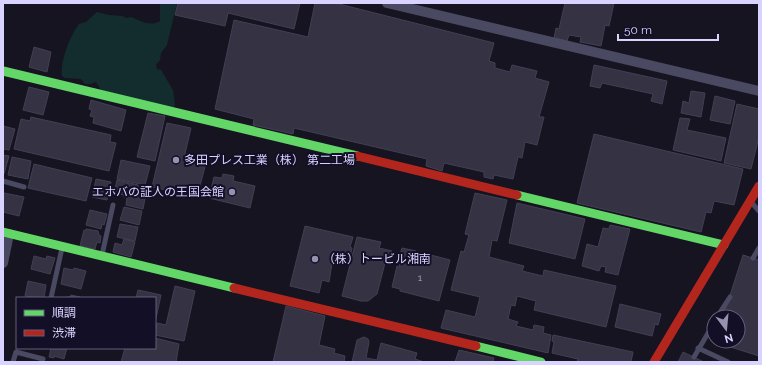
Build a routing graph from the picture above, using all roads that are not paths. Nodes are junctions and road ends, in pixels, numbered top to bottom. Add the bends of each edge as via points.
1 (386, 3) edge
2 (3, 71) edge
3 (759, 91) edge
4 (3, 181) edge
5 (759, 186) edge
6 (24, 187) dead end
7 (750, 201) junction
8 (113, 205) dead end
9 (759, 211) edge
10 (6, 233) edge
11 (724, 245) junction
12 (62, 247) junction
13 (759, 248) edge
14 (102, 256) junction
15 (753, 258) dead end
16 (3, 263) edge
17 (51, 297) edge
18 (730, 297) dead end
19 (722, 309) edge
20 (706, 336) edge
21 (698, 348) junction
22 (694, 357) dead end
23 (43, 359) dead end
24 (13, 362) edge
25 (541, 362) edge
26 (654, 362) edge
27 (728, 362) edge

1 - 3 street
2 - 11 street
4 - 6 lane
5 - 7 street
7 - 9 lane
7 - 11 street
8 - 14 lane
10 - 12 street
10 - 16 street
11 - 26 street
12 - 14 street
12 - 17 lane
13 - 15 lane
14 - 25 street
18 - 19 lane
20 - 21 lane
21 - 22 lane
21 - 27 lane
23 - 24 lane via 16,352

